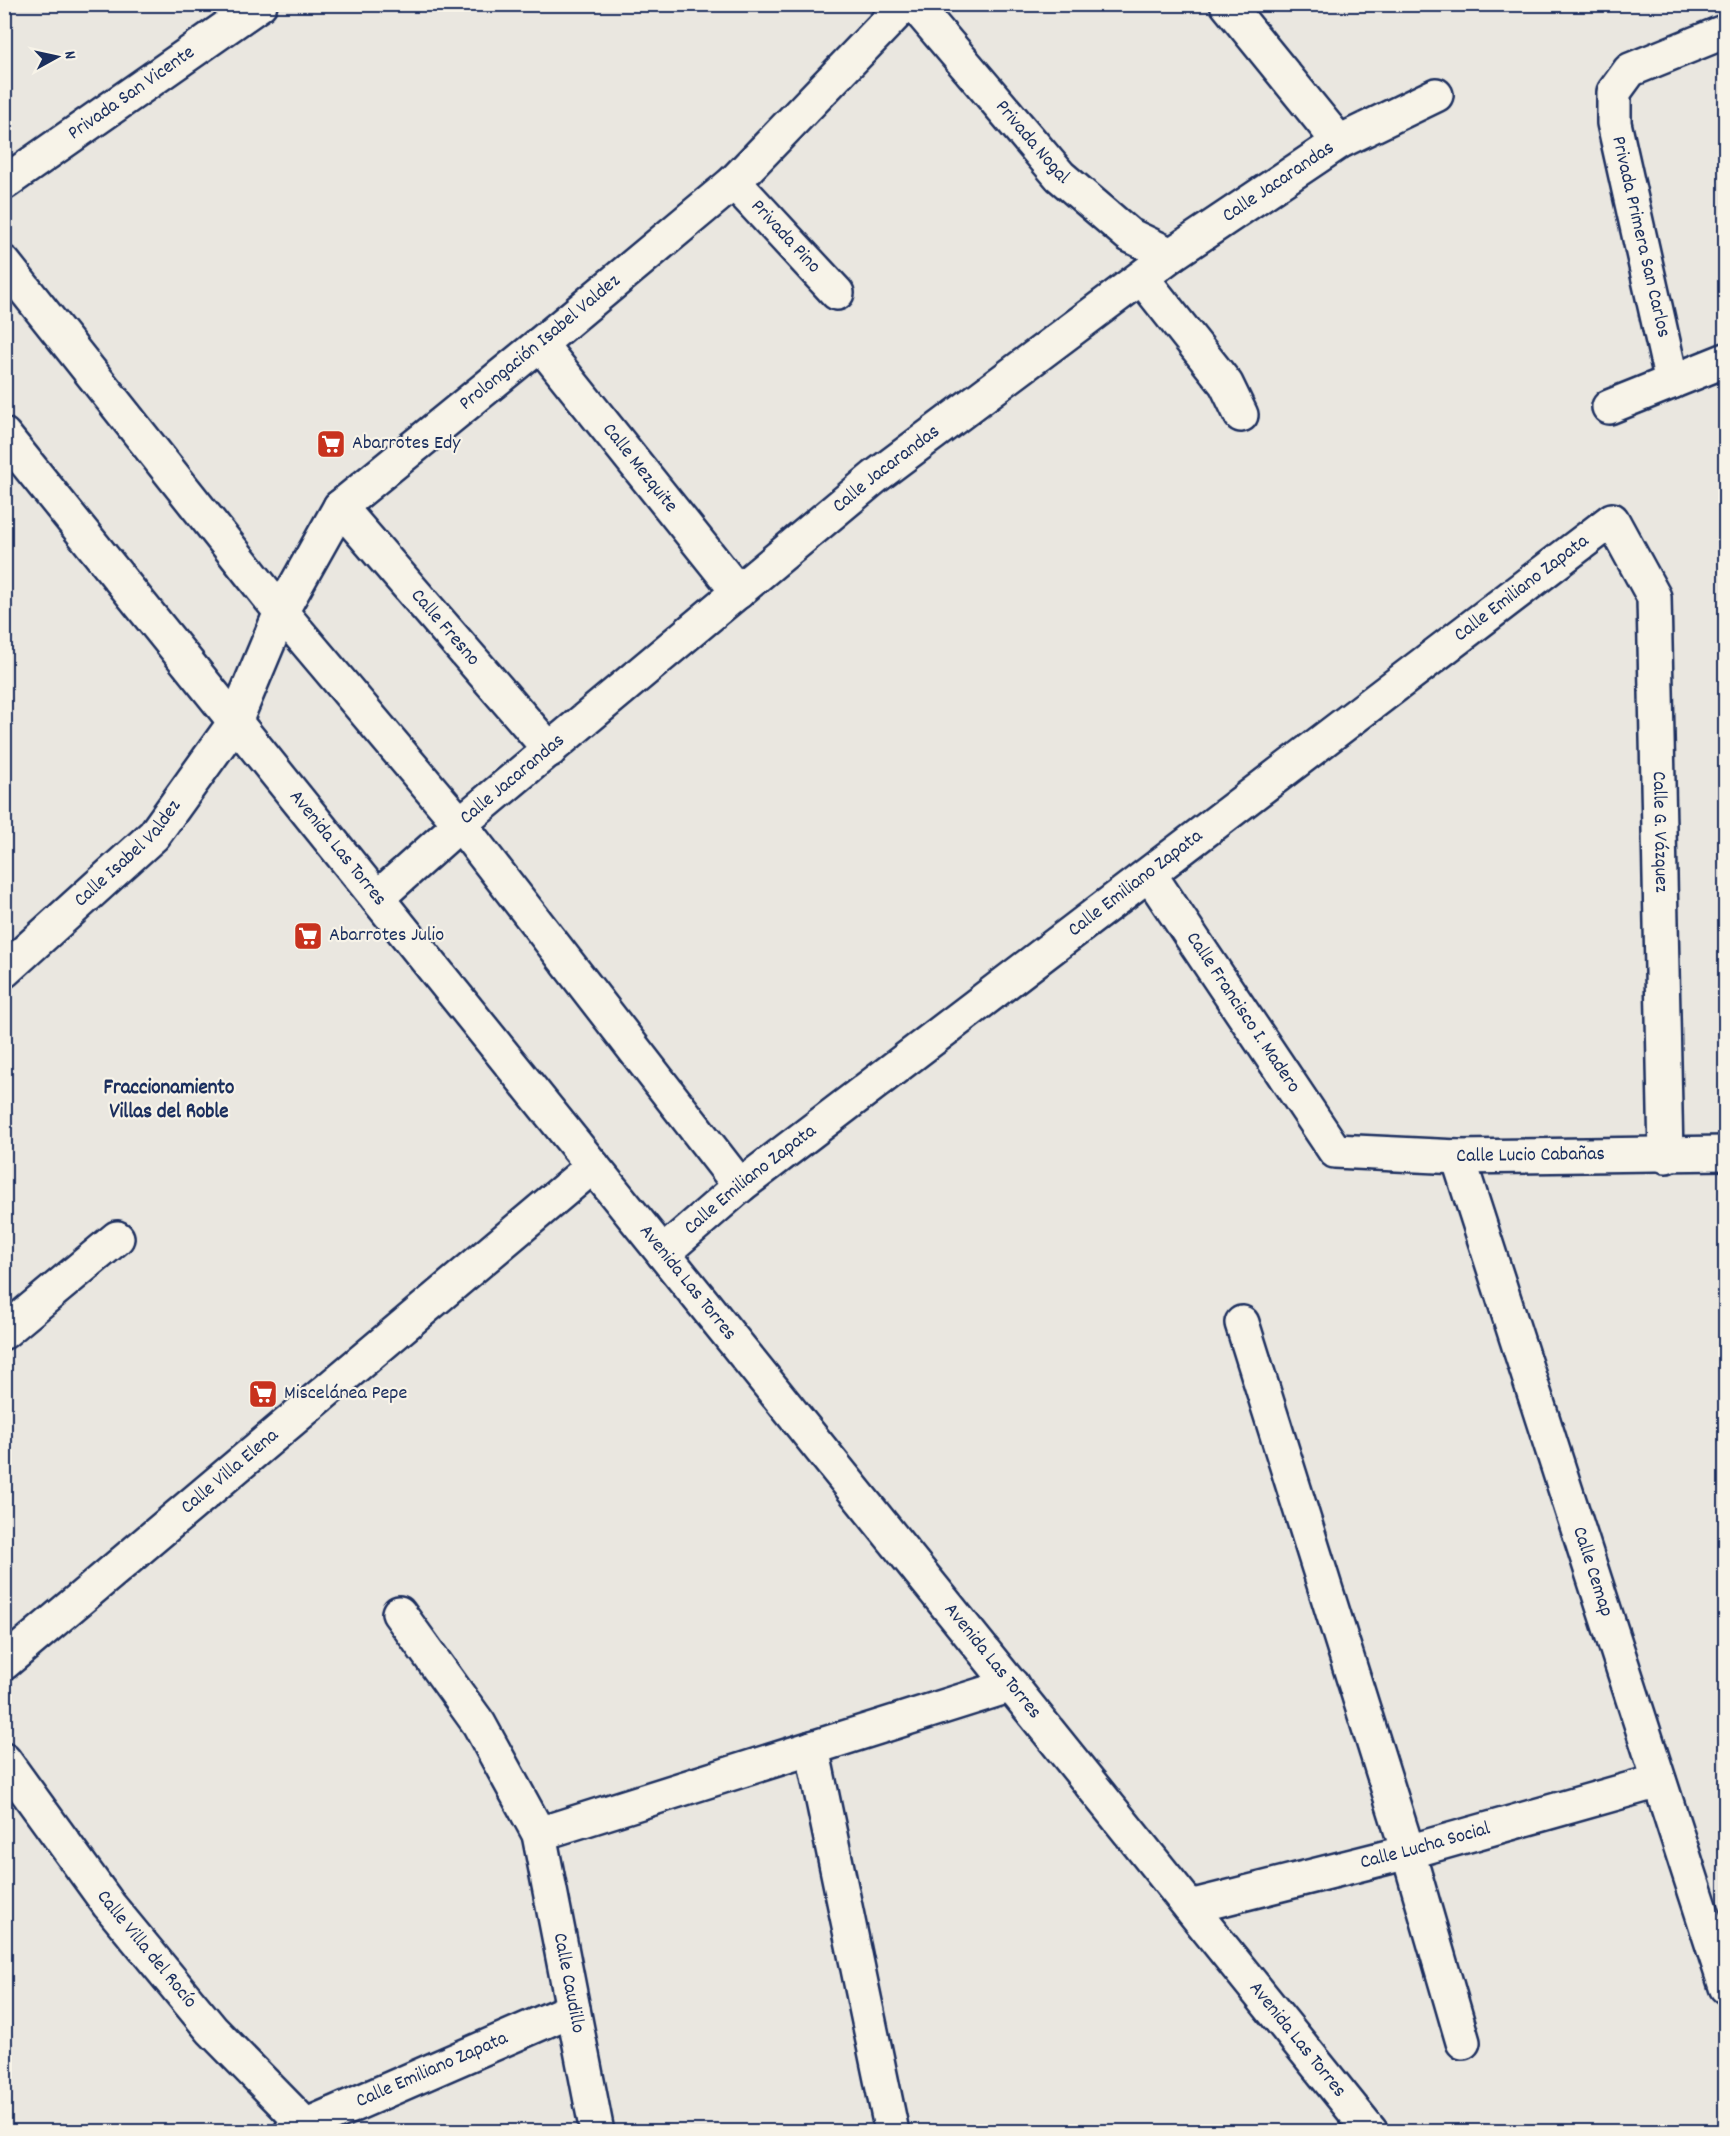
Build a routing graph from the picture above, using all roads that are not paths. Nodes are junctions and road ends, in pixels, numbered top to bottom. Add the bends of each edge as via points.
1 (260, 4) edge
2 (905, 4) edge
3 (915, 4) edge
4 (1227, 4) edge
5 (1725, 31) edge
6 (1436, 95) dead end
7 (1339, 142) junction
8 (734, 182) junction
9 (4, 183) edge
10 (1171, 255) junction
11 (4, 263) edge
12 (1142, 278) junction
13 (837, 293) dead end
14 (540, 344) junction
15 (1725, 360) edge
16 (1672, 382) junction
17 (1609, 407) dead end
18 (1241, 415) dead end
19 (4, 435) edge
20 (340, 507) junction
21 (1612, 520) joint
22 (738, 592) junction
23 (280, 612) junction
24 (235, 722) junction
25 (550, 750) junction
26 (460, 824) junction
27 (1150, 875) junction
28 (377, 898) junction
29 (4, 971) edge
30 (1335, 1151) joint
31 (1725, 1153) edge
32 (1666, 1155) junction
33 (1458, 1157) junction
34 (594, 1166) junction
35 (740, 1186) junction
36 (117, 1238) dead end
37 (663, 1253) junction
38 (1242, 1323) dead end
39 (4, 1332) edge
40 (399, 1613) dead end
41 (4, 1663) edge
42 (1011, 1685) junction
43 (812, 1748) junction
44 (4, 1760) edge
45 (1659, 1781) junction
46 (539, 1834) junction
47 (1408, 1852) junction
48 (1190, 1907) junction
49 (1725, 1987) edge
50 (573, 2009) junction
51 (1463, 2042) dead end
52 (893, 2128) edge
53 (299, 2129) edge
54 (597, 2132) edge
55 (1371, 2132) edge

1 - 9 street, Privada San Vicente
2 - 8 street, Prolongación Isabel Valdez
3 - 10 street, Privada Nogal via 1060,176 1129,235
4 - 7 street
5 - 16 street, Privada Primera San Carlos via 1630,70 1614,92 1614,123
6 - 7 street, Calle Jacarandas
7 - 10 street, Calle Jacarandas
8 - 13 street, Privada Pino
8 - 14 street, Prolongación Isabel Valdez
10 - 12 street, Calle Jacarandas
11 - 23 street
12 - 18 street via 1226,384
12 - 22 street, Calle Jacarandas via 875,477
14 - 20 street, Prolongación Isabel Valdez
14 - 22 street, Calle Mezquite
15 - 16 street
16 - 17 street
19 - 24 street, Avenida Las Torres
20 - 23 street, Prolongación Isabel Valdez
20 - 25 street, Calle Fresno
21 - 27 street, Calle Emiliano Zapata
21 - 32 street, Calle G. Vázquez via 1654,597
22 - 25 street, Calle Jacarandas
23 - 24 street, Prolongación Isabel Valdez
23 - 26 street
24 - 28 street, Avenida Las Torres
24 - 29 street, Calle Isabel Valdez via 154,835
25 - 26 street, Calle Jacarandas
26 - 28 street, Calle Jacarandas
26 - 35 street
27 - 30 street, Calle Francisco I. Madero
27 - 35 street, Calle Emiliano Zapata
28 - 34 street, Avenida Las Torres
30 - 33 street, Calle Lucio Cabañas
31 - 32 street, Calle Lucio Cabañas
32 - 33 street, Calle Lucio Cabañas
33 - 45 street, Calle Cemap
34 - 37 street, Avenida Las Torres
34 - 41 street, Calle Villa Elena
35 - 37 street, Calle Emiliano Zapata
36 - 39 street
37 - 42 street, Avenida Las Torres
38 - 47 street
40 - 46 street, Calle Caudillo via 479,1724
42 - 43 street
42 - 48 street, Avenida Las Torres
43 - 46 street
43 - 52 street
44 - 53 street, Calle Villa del Rocío via 109,1905
45 - 47 street, Calle Lucha Social
45 - 49 street, Calle Cemap
46 - 50 street, Calle Caudillo
47 - 48 street, Calle Lucha Social
47 - 51 street
48 - 55 street, Avenida Las Torres
50 - 53 street, Calle Emiliano Zapata
50 - 54 street, Calle Caudillo

